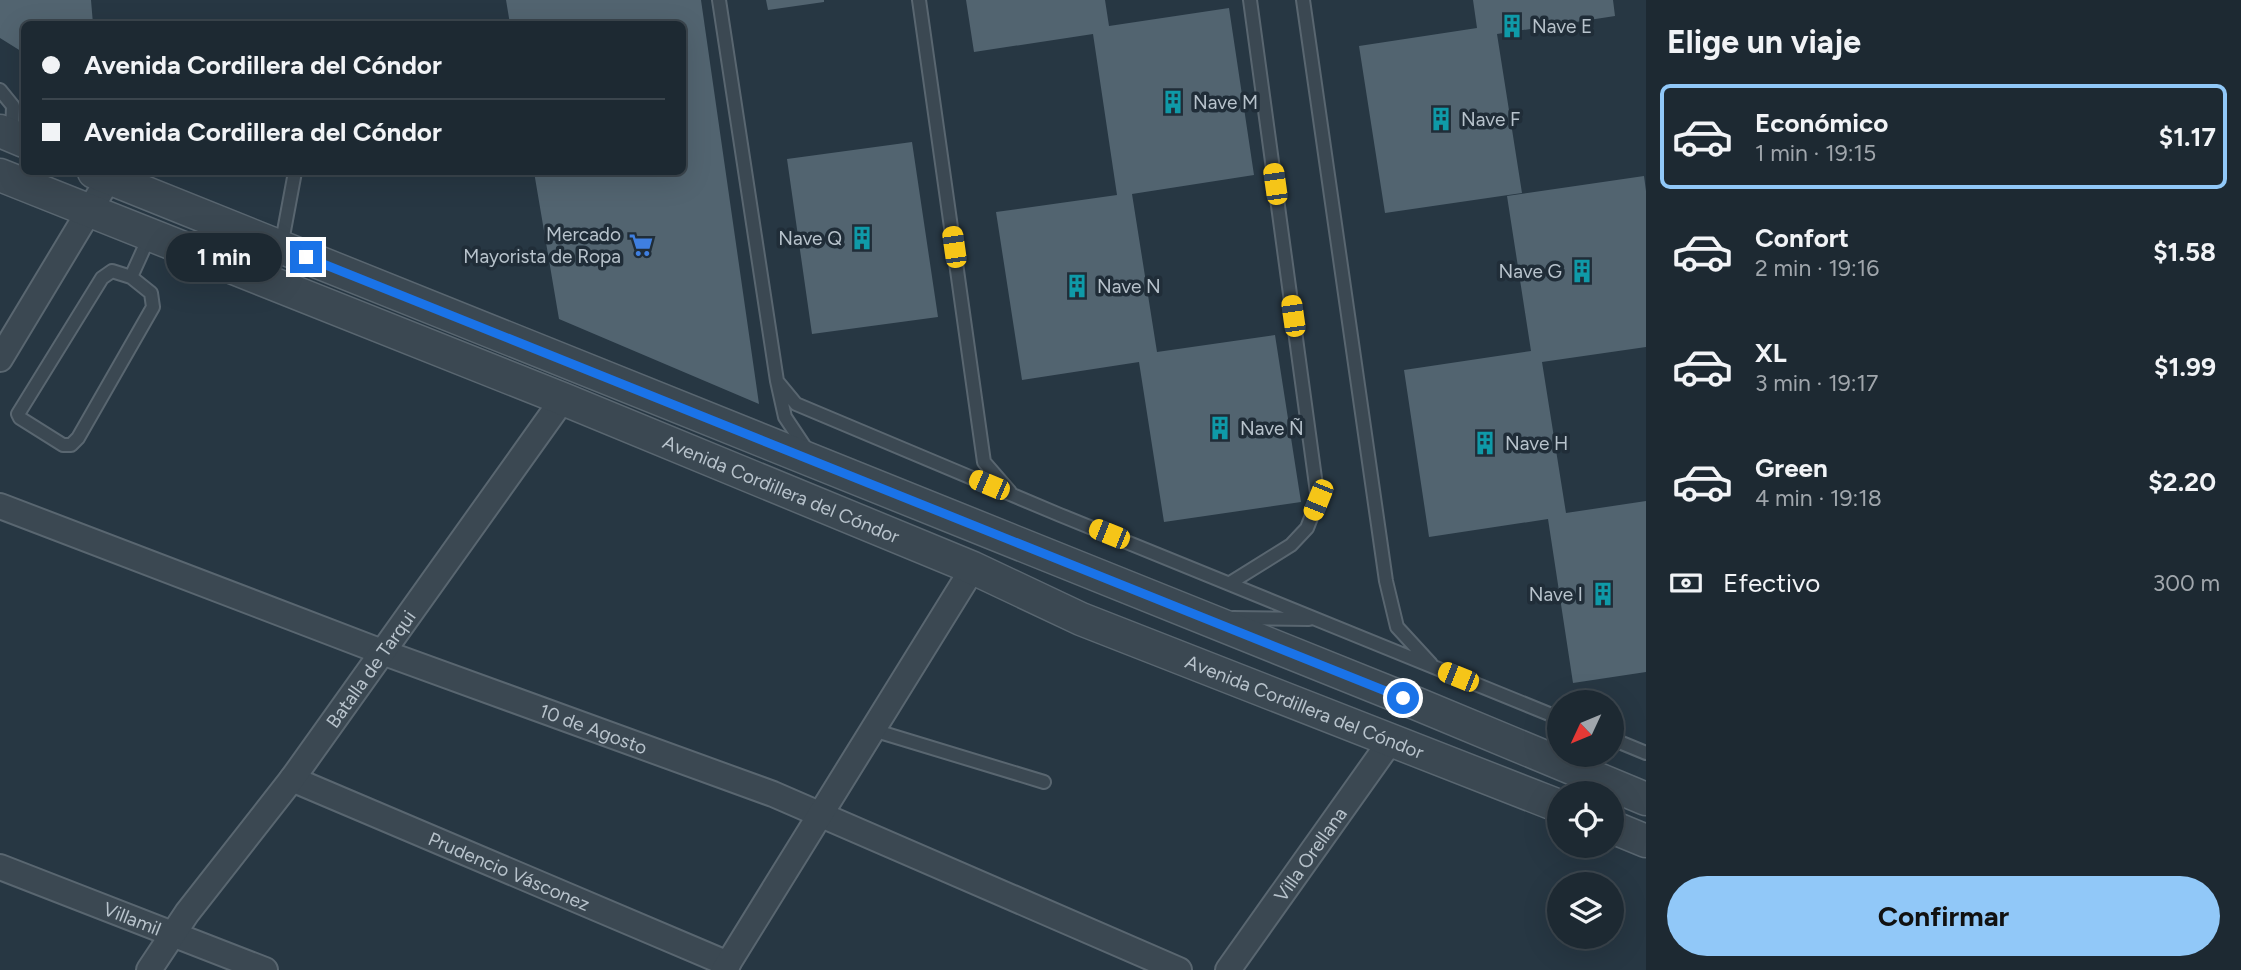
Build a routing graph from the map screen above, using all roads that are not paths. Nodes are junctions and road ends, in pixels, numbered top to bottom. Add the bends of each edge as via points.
1 (719, 0) edge
2 (919, 0) edge
3 (1250, 0) edge
4 (1303, 0) edge
5 (0, 90) edge
6 (12, 136) edge
7 (0, 175) edge
8 (102, 175) edge
9 (294, 175) edge
10 (88, 211) junction
11 (150, 235) junction
12 (281, 247) junction
13 (131, 277) junction
14 (0, 359) edge
15 (777, 381) junction
16 (563, 399) junction
17 (815, 462) junction
18 (1013, 495) junction
19 (0, 506) edge
20 (973, 568) junction
21 (1230, 583) junction
22 (1204, 618) junction
23 (1317, 619) junction
24 (382, 652) junction
25 (1433, 667) junction
26 (1547, 713) edge
27 (873, 730) junction
28 (1392, 739) junction
29 (1624, 744) edge
30 (1646, 753) edge
31 (292, 779) junction
32 (1044, 782) dead end
33 (1646, 799) edge
34 (1547, 801) edge
35 (821, 814) junction
36 (1624, 832) edge
37 (1646, 841) edge
38 (0, 867) edge
39 (173, 933) junction
40 (726, 967) edge
41 (149, 970) edge
42 (265, 970) edge
43 (1179, 970) edge
44 (1228, 970) edge

1 - 15 lane
2 - 18 lane via 984,462
3 - 21 lane via 1318,500 1307,528 1291,545
4 - 25 lane via 1386,581 1397,627
5 - 6 lane via 13,106
7 - 10 street, Avenida Cordillera del Cóndor
8 - 10 street
8 - 12 street, Avenida Cordillera del Cóndor
9 - 12 lane
10 - 11 street, Avenida Cordillera del Cóndor
10 - 14 street
11 - 13 lane
11 - 16 street, Avenida Cordillera del Cóndor
12 - 17 street, Avenida Cordillera del Cóndor
13 - 13 lane via 150,293 153,307 78,438 63,445 20,418 20,410 102,278 112,271
15 - 17 lane via 785,417
15 - 18 lane via 796,404
16 - 20 street, Avenida Cordillera del Cóndor
16 - 24 street, Batalla de Tarqui
17 - 22 street, Avenida Cordillera del Cóndor
18 - 21 lane
19 - 24 street, 10 de Agosto
20 - 27 street
20 - 28 street, Avenida Cordillera del Cóndor via 1081,619
21 - 23 lane
22 - 23 lane
22 - 33 street, Avenida Cordillera del Cóndor
23 - 25 lane
24 - 31 street, Batalla de Tarqui
24 - 35 street, 10 de Agosto
25 - 26 lane
27 - 32 lane
27 - 35 street
28 - 34 street, Avenida Cordillera del Cóndor
28 - 44 street, Villa Orellana
29 - 30 lane
31 - 39 street, Batalla de Tarqui
31 - 40 street, Prudencio Vásconez
35 - 40 street
35 - 43 street, 10 de Agosto
36 - 37 street
38 - 39 street, Villamil
39 - 41 street, Batalla de Tarqui
39 - 42 street, Villamil

